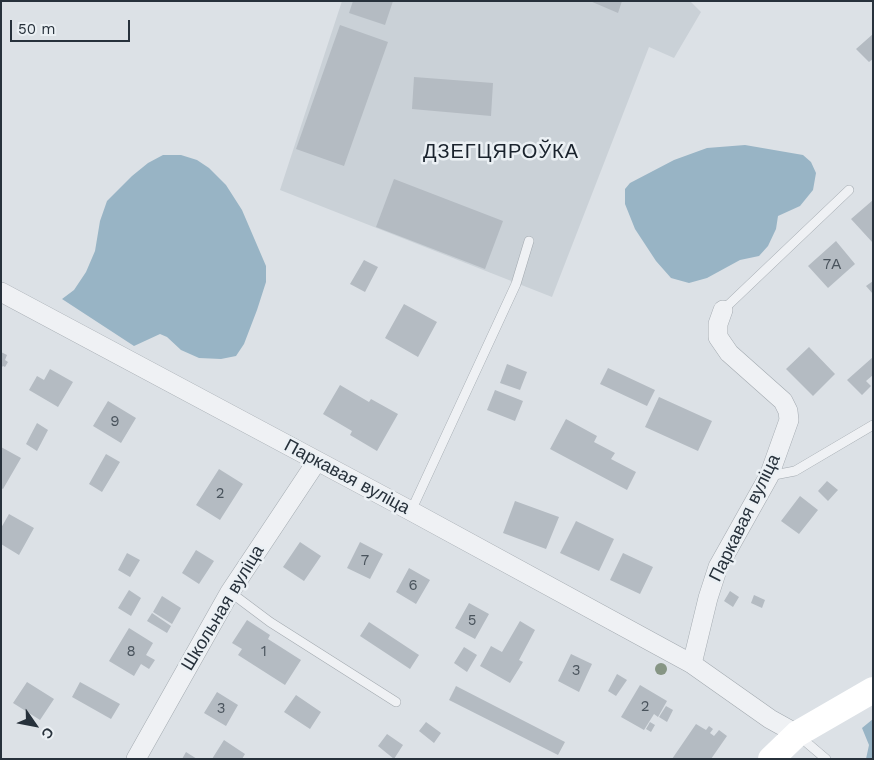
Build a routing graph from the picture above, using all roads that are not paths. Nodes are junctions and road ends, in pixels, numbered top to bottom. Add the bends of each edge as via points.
1 (849, 190) dead end
2 (529, 241) dead end
3 (1, 292) edge
4 (723, 310) joint
5 (873, 425) edge
6 (317, 461) junction
7 (769, 476) junction
8 (411, 510) junction
9 (230, 592) junction
10 (692, 664) junction
11 (873, 690) edge
12 (396, 702) dead end
13 (797, 734) junction
14 (143, 756) edge
15 (771, 759) edge
16 (826, 759) edge

1 - 4 lane
2 - 8 lane via 516,284
3 - 6 street, Паркавая вуліца
4 - 7 street, Паркавая вуліца via 718,337 729,352 783,401 788,411 789,420
5 - 7 lane via 795,471
6 - 8 street, Паркавая вуліца
6 - 9 street, Школьная вуліца
7 - 10 street, Паркавая вуліца via 718,567
8 - 10 street, Паркавая вуліца
9 - 12 lane via 270,622
9 - 14 street, Школьная вуліца
10 - 13 street, Паркавая вуліца
11 - 13 street
13 - 15 street
13 - 16 lane

